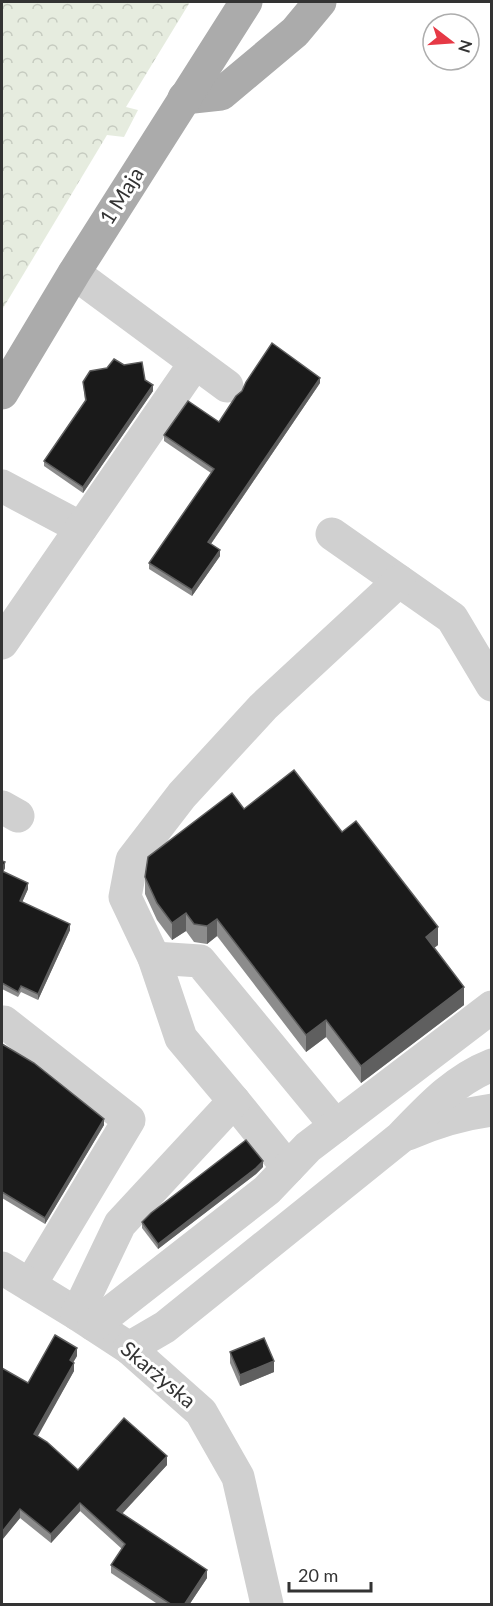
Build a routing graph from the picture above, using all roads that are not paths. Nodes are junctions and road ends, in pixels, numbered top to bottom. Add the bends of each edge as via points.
1 (246, 2) edge
2 (320, 2) edge
3 (184, 98) junction
4 (74, 273) junction
5 (195, 363) junction
6 (227, 387) dead end
7 (2, 393) edge
8 (2, 486) edge
9 (81, 528) junction
10 (332, 534) dead end
11 (399, 580) junction
12 (2, 643) edge
13 (492, 685) edge
14 (154, 958) junction
15 (492, 1008) edge
16 (4, 1022) dead end
17 (492, 1065) edge
18 (234, 1101) junction
19 (488, 1108) edge
20 (336, 1126) junction
21 (401, 1137) junction
22 (288, 1168) junction
23 (2, 1268) edge
24 (30, 1285) junction
25 (86, 1319) junction
26 (129, 1348) junction
27 (267, 1605) edge

1 - 3 main road, 1 Maja
2 - 3 main road via 295,32 221,94
3 - 4 main road, 1 Maja
4 - 5 street
4 - 7 main road, 1 Maja
5 - 6 street
5 - 9 street
8 - 9 street
9 - 12 street
10 - 11 street
11 - 13 street via 452,618
11 - 14 street via 263,707 182,795 132,860 125,897
14 - 18 street via 181,1038
14 - 20 street via 200,961
15 - 20 street
16 - 24 street via 129,1120
17 - 21 street via 459,1082
18 - 22 street
18 - 25 street via 120,1224
19 - 21 street
20 - 22 street
21 - 26 street via 165,1327
22 - 25 street via 267,1190
23 - 24 street, Skarżyska
24 - 25 street, Skarżyska
25 - 26 street, Skarżyska
26 - 27 street, Skarżyska via 201,1412 238,1477

